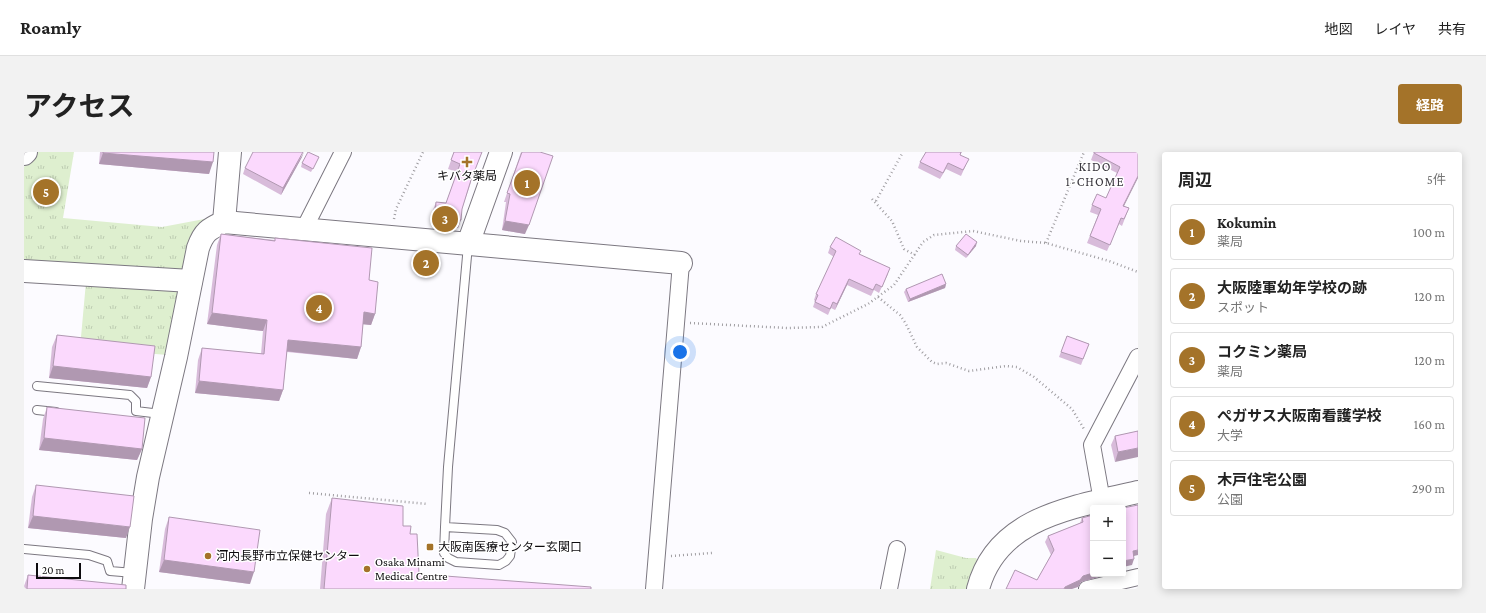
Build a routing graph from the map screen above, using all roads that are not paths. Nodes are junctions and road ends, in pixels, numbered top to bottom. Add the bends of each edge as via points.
1 (230, 152) edge
2 (501, 152) edge
3 (338, 154) edge
4 (224, 222) junction
5 (304, 229) junction
6 (468, 244) junction
7 (682, 263) joint
8 (24, 271) edge
9 (191, 281) junction
10 (1138, 358) edge
11 (38, 386) dead end
12 (37, 410) dead end
13 (67, 413) edge
14 (162, 414) junction
15 (1138, 492) edge
16 (1102, 501) junction
17 (445, 527) junction
18 (24, 549) edge
19 (897, 549) dead end
20 (1138, 577) edge
21 (134, 581) edge
22 (654, 589) edge
23 (889, 589) edge
24 (978, 589) edge
25 (1087, 589) edge

1 - 4 street
2 - 6 street
3 - 5 street
4 - 5 street
4 - 9 street via 208,229 202,237
5 - 6 street
6 - 7 street
6 - 17 lane
7 - 22 street
8 - 9 street
9 - 14 street
10 - 16 street via 1092,445
11 - 14 lane via 130,395 136,401 133,414
12 - 13 lane
14 - 21 street via 141,519
15 - 16 street
16 - 24 street via 1028,524 1005,541 989,561
17 - 17 lane via 497,530 506,533 512,542 510,556 499,565 456,562 444,553
18 - 21 lane via 89,555 107,561 110,571
19 - 23 street
20 - 25 street

